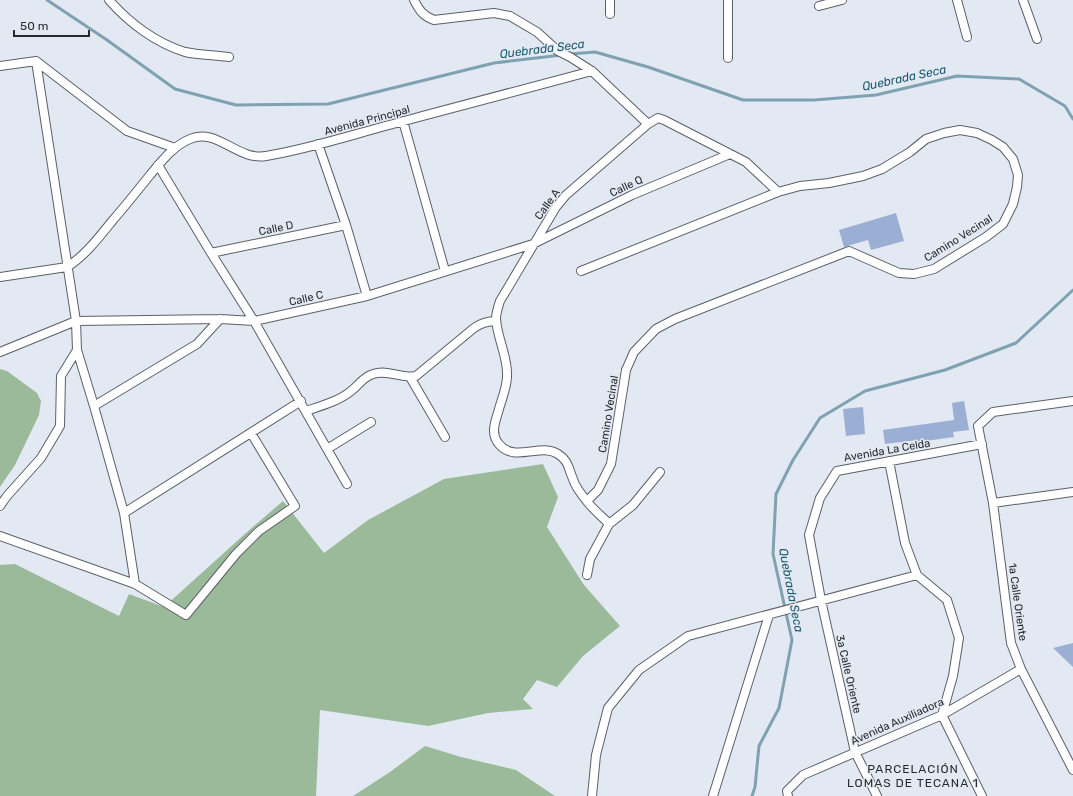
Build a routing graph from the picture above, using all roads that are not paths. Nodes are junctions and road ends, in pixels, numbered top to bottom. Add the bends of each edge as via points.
1 (109, 0) edge
2 (414, 0) edge
3 (610, 0) edge
4 (728, 0) edge
5 (842, 0) edge
6 (957, 0) edge
7 (1023, 0) edge
8 (819, 6) dead end
9 (610, 14) dead end
10 (967, 37) dead end
11 (1037, 39) dead end
12 (229, 57) dead end
13 (728, 58) dead end
14 (36, 61) junction
15 (0, 66) edge
16 (592, 72) junction
17 (403, 121) junction
18 (648, 124) junction
19 (318, 144) junction
20 (175, 148) junction
21 (730, 154) junction
22 (158, 165) junction
23 (778, 192) junction
24 (346, 225) junction
25 (533, 244) junction
26 (211, 253) junction
27 (67, 267) junction
28 (445, 271) junction
29 (581, 271) dead end
30 (0, 277) edge
31 (367, 296) junction
32 (220, 319) junction
33 (76, 321) junction
34 (254, 321) junction
35 (496, 321) junction
36 (77, 350) junction
37 (0, 352) edge
38 (410, 377) junction
39 (301, 401) junction
40 (1073, 401) edge
41 (94, 406) junction
42 (306, 411) junction
43 (371, 422) dead end
44 (251, 433) junction
45 (445, 437) dead end
46 (982, 444) junction
47 (327, 449) junction
48 (889, 461) junction
49 (660, 472) dead end
50 (347, 484) dead end
51 (1073, 492) edge
52 (587, 501) junction
53 (993, 503) junction
54 (0, 506) edge
55 (124, 513) junction
56 (609, 524) junction
57 (0, 536) edge
58 (587, 575) dead end
59 (917, 575) junction
60 (135, 584) junction
61 (821, 600) junction
62 (769, 615) junction
63 (1021, 669) junction
64 (942, 715) junction
65 (855, 752) junction
66 (1073, 770) edge
67 (592, 796) edge
68 (713, 796) edge
69 (788, 796) edge
70 (877, 796) edge
71 (982, 796) edge

1 - 12 street via 131,22 170,46 187,52
2 - 16 street via 425,17 434,20 494,13 510,16 537,32 558,51
3 - 9 street
4 - 13 street
5 - 8 street
6 - 10 street
7 - 11 street
14 - 15 street
14 - 20 street via 127,131
14 - 27 street
16 - 17 street, Avenida Principal
16 - 18 street
17 - 19 street, Avenida Principal
17 - 28 street
18 - 21 street via 658,118 664,120
18 - 25 street, Calle A via 566,195
19 - 20 street, Avenida Principal via 254,157 215,138 201,136
19 - 24 street
20 - 22 street, Avenida Principal
21 - 23 street via 746,162
21 - 25 street, Calle Q via 632,195
22 - 26 street
22 - 27 street, Avenida Principal via 101,236 76,262
23 - 29 street, Camino Vecinal
23 - 52 street, Camino Vecinal via 863,176 882,169 926,139 960,130 977,133 1003,147 1013,159 1018,175 1013,204 1003,224 934,269 914,274 899,273 849,252 675,319 656,329 634,352 626,370 611,464 598,490
24 - 26 street, Calle D
24 - 31 street
25 - 28 street, Calle C
25 - 35 street, Calle A via 500,302
26 - 34 street
27 - 30 street, Avenida Principal
27 - 33 street
28 - 31 street, Calle C
31 - 34 street, Calle C
32 - 33 street, Calle C
32 - 34 street, Calle C
32 - 41 street via 197,344
33 - 36 street
33 - 37 street
34 - 39 street
35 - 38 street via 480,324 424,371
35 - 52 street via 507,374 493,435 504,450 513,453 546,450 557,453 566,461 573,479
36 - 41 street
36 - 54 street via 61,376 60,426 41,458
38 - 42 street via 374,373 361,380 351,391 323,406
38 - 45 street
39 - 42 street
39 - 44 street
40 - 46 street, 1a Calle Oriente via 992,412 978,426
41 - 55 street
42 - 47 street
43 - 47 street
44 - 55 street
44 - 60 street via 295,506 259,531 236,554 186,615
46 - 48 street, Avenida La Celda
46 - 53 street, 1a Calle Oriente
47 - 50 street
48 - 59 street via 905,543
48 - 61 street, Avenida La Celda via 837,471 820,498 809,535
49 - 56 street via 633,505
51 - 53 street
52 - 56 street
53 - 63 street, 1a Calle Oriente via 1011,643
55 - 60 street
56 - 58 street via 590,559
57 - 60 street
59 - 61 street
59 - 64 street via 947,600 959,638 953,676
61 - 62 street
61 - 65 street, 3a Calle Oriente
62 - 67 street via 688,636 639,670 608,708 596,755
62 - 68 street
63 - 64 street, Avenida Auxiliadora
63 - 66 street, 1a Calle Oriente
64 - 65 street, Avenida Auxiliadora
64 - 71 street
65 - 69 street, Avenida Auxiliadora via 803,775 787,790
65 - 70 street, 3a Calle Oriente

